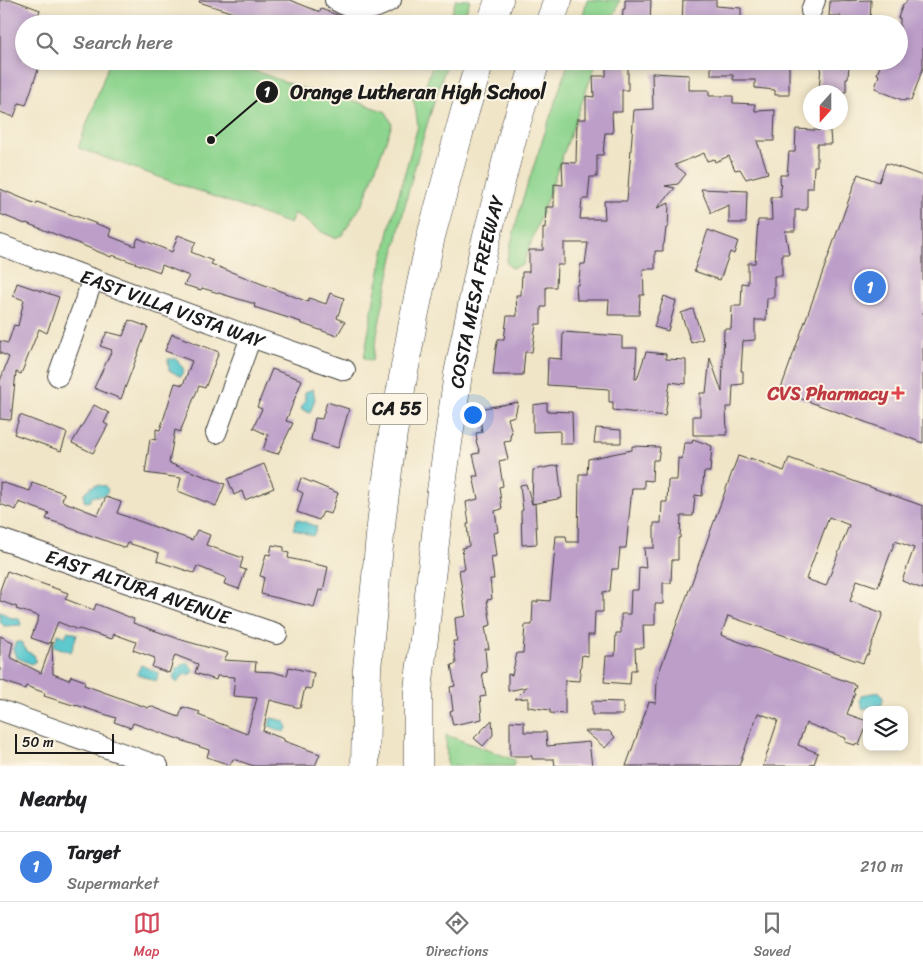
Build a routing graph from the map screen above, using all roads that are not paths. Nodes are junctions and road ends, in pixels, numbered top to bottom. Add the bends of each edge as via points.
1 (335, 0) edge
2 (391, 0) edge
3 (499, 0) edge
4 (558, 0) edge
5 (495, 15) edge
6 (552, 15) edge
7 (477, 70) edge
8 (533, 70) edge
9 (0, 244) edge
10 (93, 279) junction
11 (251, 337) junction
12 (345, 370) dead end
13 (58, 376) dead end
14 (216, 433) dead end
15 (0, 539) edge
16 (278, 634) dead end
17 (0, 710) edge
18 (158, 766) edge
19 (365, 766) edge
20 (418, 766) edge

1 - 2 street via 363,10
3 - 5 highway
4 - 6 highway
7 - 19 highway, CA 55 via 431,236 392,433 367,669
8 - 20 highway, COSTA MESA FREEWAY / CA 55 via 485,244 458,374 418,690
9 - 10 street, EAST VILLA VISTA WAY
10 - 11 street, EAST VILLA VISTA WAY
10 - 13 street
11 - 12 street, EAST VILLA VISTA WAY
11 - 14 street
15 - 16 street, EAST ALTURA AVENUE
17 - 18 street

